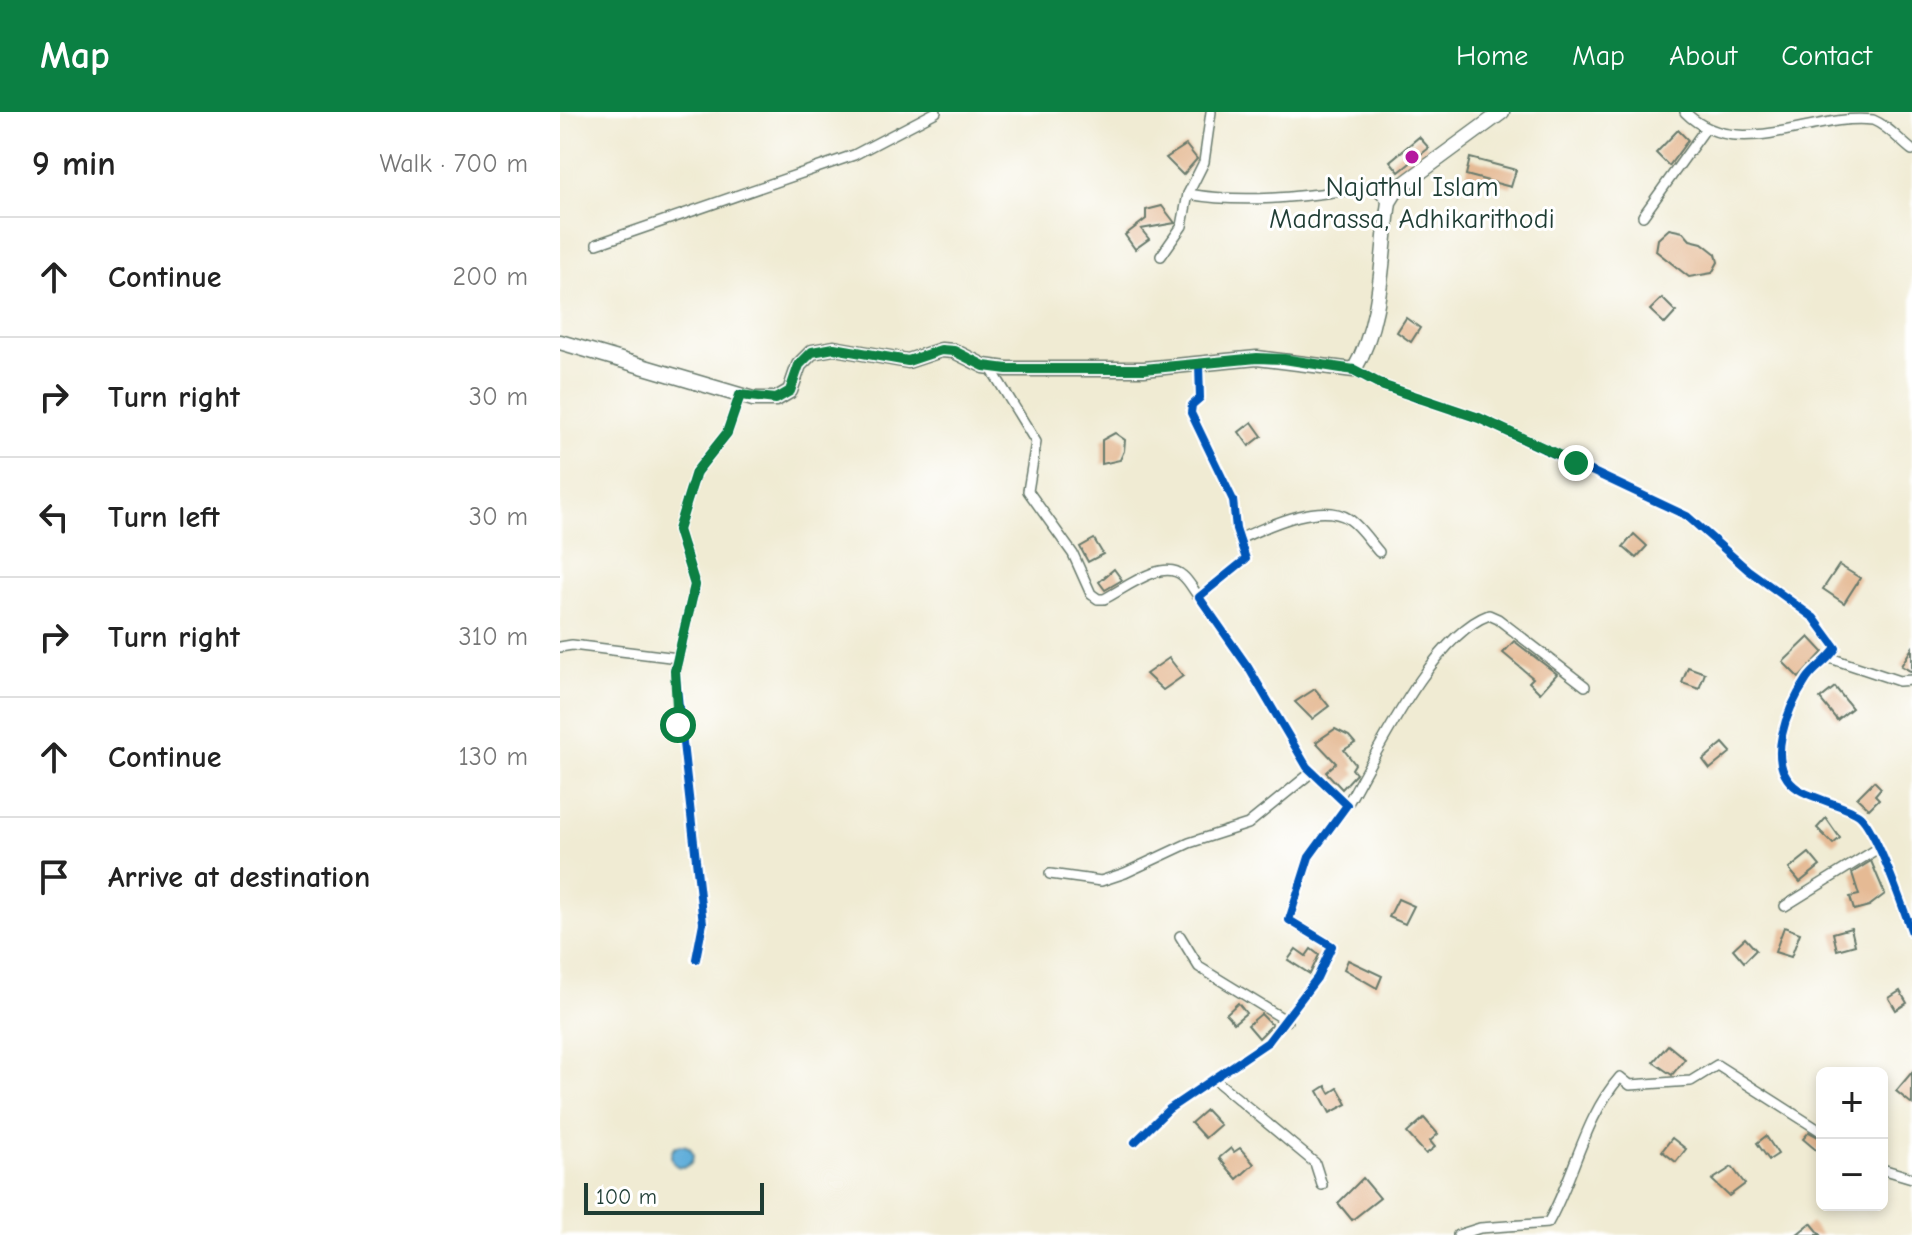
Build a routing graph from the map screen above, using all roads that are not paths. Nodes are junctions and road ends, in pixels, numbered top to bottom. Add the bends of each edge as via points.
1 (936, 112) edge
2 (1211, 112) edge
3 (1502, 112) edge
4 (1685, 112) edge
5 (1706, 128) junction
6 (1912, 150) edge
7 (1188, 194) junction
8 (1389, 202) junction
9 (1643, 216) dead end
10 (597, 244) dead end
11 (1161, 256) dead end
12 (560, 342) edge
13 (1199, 364) junction
14 (990, 367) junction
15 (1354, 370) junction
16 (740, 395) junction
17 (1239, 539) junction
18 (1379, 552) dead end
19 (1199, 597) junction
20 (560, 647) edge
21 (678, 658) junction
22 (1830, 658) junction
23 (1912, 680) edge
24 (1585, 686) dead end
25 (1312, 772) junction
26 (1347, 805) junction
27 (1877, 849) junction
28 (1050, 874) dead end
29 (1785, 906) dead end
30 (1912, 933) edge
31 (1180, 936) dead end
32 (696, 959) dead end
33 (1287, 1021) junction
34 (1214, 1079) junction
35 (1816, 1128) edge
36 (1135, 1142) dead end
37 (1888, 1171) edge
38 (1912, 1178) edge
39 (1322, 1185) dead end
40 (1458, 1235) edge

1 - 10 street via 854,155
2 - 7 street via 1204,162
3 - 8 main road via 1397,189
4 - 5 street
5 - 6 street via 1737,132 1843,114 1872,119
5 - 9 street
7 - 8 street via 1270,199 1374,187
7 - 11 street via 1182,226
8 - 15 main road via 1375,313
12 - 16 main road
13 - 14 main road via 1144,369
13 - 15 main road via 1257,358
13 - 17 street via 1200,398 1191,413 1233,500
14 - 16 main road via 954,351 908,361 834,348 812,352 799,365 790,391 776,399
14 - 19 street via 1036,442 1028,491 1073,554 1091,594 1104,599 1168,570 1184,576
15 - 22 street via 1384,386 1479,418 1687,516 1814,618 1836,648
16 - 21 street via 727,433 696,472 678,530 695,585
17 - 18 street via 1290,516 1333,514 1349,518
17 - 19 street via 1246,559
19 - 25 street
20 - 21 street
21 - 32 street via 678,725 703,923
22 - 23 street via 1899,681
22 - 27 street via 1809,676 1792,705 1779,765 1795,788 1860,815
24 - 26 street via 1498,619 1489,615 1471,621 1415,688
25 - 26 street
25 - 28 street via 1248,824 1189,843 1125,873 1101,881
26 - 33 street via 1309,857 1292,908 1289,920 1332,946
27 - 29 street
27 - 30 street
31 - 33 street via 1199,967
33 - 34 street via 1268,1042
34 - 36 street via 1169,1109
34 - 39 street via 1315,1163
35 - 40 street via 1717,1065 1691,1081 1630,1085 1620,1077 1601,1099 1567,1190 1548,1223 1480,1228
37 - 38 street

